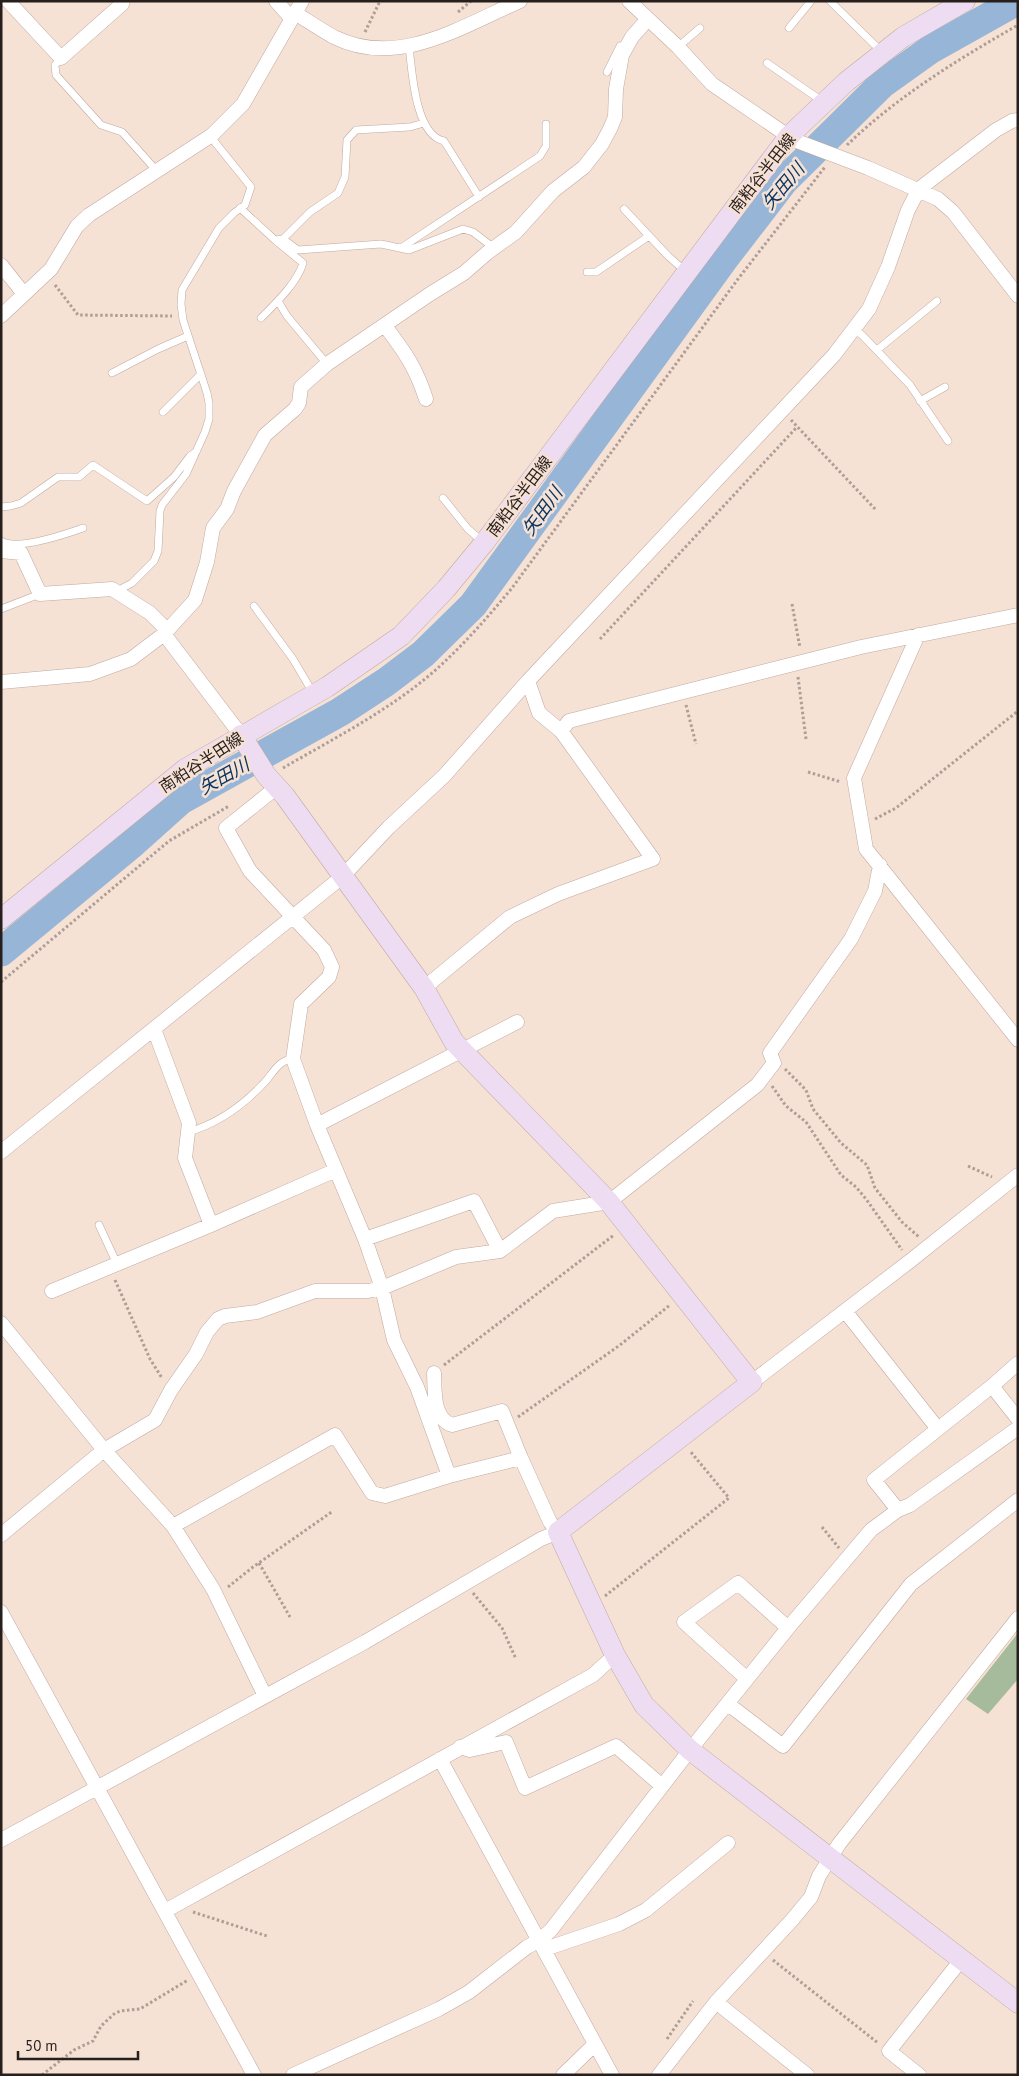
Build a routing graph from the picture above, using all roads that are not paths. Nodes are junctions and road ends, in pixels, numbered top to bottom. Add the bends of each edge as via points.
1 (8, 1) edge
2 (123, 1) edge
3 (276, 1) edge
4 (520, 1) edge
5 (629, 1) edge
6 (811, 1) edge
7 (830, 1) edge
8 (965, 1) edge
9 (296, 11) edge
10 (645, 18) junction
11 (700, 28) dead end
12 (789, 28) dead end
13 (409, 46) junction
14 (678, 47) junction
15 (883, 53) junction
16 (61, 58) junction
17 (767, 63) dead end
18 (607, 72) dead end
19 (824, 103) junction
20 (1018, 120) edge
21 (424, 123) junction
22 (546, 124) dead end
23 (210, 136) junction
24 (791, 138) junction
25 (156, 170) junction
26 (919, 189) junction
27 (479, 197) junction
28 (240, 208) junction
29 (624, 210) dead end
30 (649, 236) junction
31 (284, 238) junction
32 (276, 240) junction
33 (401, 248) junction
34 (494, 248) junction
35 (1, 265) edge
36 (587, 272) dead end
37 (687, 272) junction
38 (24, 294) junction
39 (1018, 296) edge
40 (278, 301) junction
41 (938, 301) dead end
42 (1, 316) edge
43 (261, 318) dead end
44 (385, 326) junction
45 (854, 329) junction
46 (188, 336) junction
47 (877, 350) junction
48 (327, 364) junction
49 (112, 373) dead end
50 (201, 374) junction
51 (945, 387) dead end
52 (426, 399) dead end
53 (920, 400) junction
54 (163, 412) dead end
55 (948, 441) dead end
56 (196, 452) junction
57 (442, 498) dead end
58 (1, 507) edge
59 (83, 528) dead end
60 (1, 542) edge
61 (484, 543) junction
62 (1, 551) edge
63 (117, 591) junction
64 (40, 594) junction
65 (254, 606) dead end
66 (1, 609) edge
67 (1018, 615) edge
68 (165, 632) junction
69 (918, 635) junction
70 (528, 681) junction
71 (1, 682) edge
72 (314, 694) junction
73 (561, 731) junction
74 (242, 738) junction
75 (272, 781) junction
76 (880, 866) junction
77 (342, 876) junction
78 (294, 917) junction
79 (1, 918) edge
80 (424, 988) junction
81 (518, 1022) dead end
82 (154, 1029) junction
83 (1018, 1040) edge
84 (463, 1051) junction
85 (293, 1059) junction
86 (318, 1125) junction
87 (188, 1132) junction
88 (1, 1152) edge
89 (336, 1170) junction
90 (1018, 1175) edge
91 (609, 1202) junction
92 (99, 1225) dead end
93 (211, 1225) junction
94 (365, 1239) junction
95 (500, 1251) junction
96 (113, 1266) junction
97 (382, 1288) junction
98 (52, 1291) dead end
99 (845, 1311) junction
100 (1, 1323) edge
101 (1018, 1363) edge
102 (434, 1373) road end
103 (751, 1382) junction
104 (992, 1386) junction
105 (1018, 1419) edge
106 (1018, 1428) edge
107 (938, 1429) junction
108 (104, 1450) junction
109 (521, 1458) junction
110 (449, 1476) junction
111 (1018, 1500) edge
112 (898, 1510) junction
113 (173, 1526) junction
114 (558, 1532) junction
115 (1, 1535) edge
116 (1, 1612) edge
117 (1018, 1618) edge
118 (788, 1628) junction
119 (615, 1655) junction
120 (747, 1679) junction
121 (265, 1696) junction
122 (728, 1704) junction
123 (460, 1747) junction
124 (690, 1750) junction
125 (440, 1759) junction
126 (662, 1786) junction
127 (96, 1788) junction
128 (1, 1840) edge
129 (728, 1843) dead end
130 (831, 1858) junction
131 (165, 1910) junction
132 (542, 1945) junction
133 (961, 1960) junction
134 (716, 2002) junction
135 (1018, 2003) edge
136 (596, 2044) junction
137 (254, 2075) edge
138 (293, 2075) edge
139 (563, 2075) edge
140 (612, 2075) edge
141 (659, 2075) edge
142 (807, 2075) edge
143 (919, 2075) edge

1 - 16 street
2 - 16 street
3 - 9 street
4 - 13 street via 442,36
5 - 10 street
6 - 12 lane
7 - 15 lane
8 - 15 street, 南粕谷半田線 via 903,37
9 - 13 street via 336,38 379,48
9 - 23 street via 243,104
10 - 14 street
10 - 18 lane via 620,45
10 - 34 street via 622,55 615,117 602,144 584,167 552,191 516,232
11 - 14 lane
13 - 21 lane via 413,83
14 - 24 street via 712,84
15 - 19 street, 南粕谷半田線
16 - 25 lane via 55,65 56,75 101,126 122,132
17 - 19 lane
19 - 24 street, 南粕谷半田線
20 - 26 street via 996,130
21 - 27 lane via 435,139 444,141
21 - 31 lane via 410,127 356,130 348,140 345,177 338,193 310,212
22 - 27 lane via 546,146 540,156
23 - 25 street
23 - 28 lane via 251,187 245,205
24 - 26 street
24 - 37 street, 南粕谷半田線
25 - 38 street via 77,226 51,269
26 - 39 street via 953,212
26 - 45 street via 873,301
27 - 33 lane
28 - 32 lane
28 - 46 lane via 219,228 182,290 182,315
29 - 30 lane
30 - 36 lane via 596,272
30 - 37 lane
31 - 32 lane
31 - 33 lane via 298,250 364,244
32 - 40 lane via 303,263 301,271
33 - 34 lane via 409,250 463,229 473,232
34 - 44 street via 464,273
35 - 38 street
37 - 61 street, 南粕谷半田線
38 - 42 street
40 - 43 lane
40 - 48 lane
41 - 47 lane
44 - 48 street
44 - 52 street via 418,374
45 - 47 lane
45 - 70 street via 783,411
46 - 49 lane
46 - 50 lane
47 - 53 lane
48 - 68 street via 301,387 295,409 265,435 214,528 195,600
50 - 54 lane
50 - 56 lane via 209,403 209,418
51 - 53 lane
53 - 55 lane
56 - 58 lane via 147,502 94,466 79,477 58,477 21,503
56 - 63 lane via 186,474 162,505 158,551 154,561 132,583
57 - 61 lane
59 - 60 lane via 18,545
61 - 72 street, 南粕谷半田線 via 401,636
62 - 64 street via 21,553
63 - 64 street
63 - 68 street via 150,613
64 - 66 lane
65 - 72 lane
67 - 69 street
68 - 71 street via 131,659 90,674
68 - 74 street
69 - 73 street via 569,721
69 - 76 street via 854,778 866,849
70 - 73 street via 539,713
70 - 77 street via 444,776
72 - 74 street, 南粕谷半田線
73 - 80 street via 653,860 558,894 510,917
74 - 75 street
74 - 79 street, 南粕谷半田線 via 184,769
75 - 77 street
75 - 78 street via 226,828 250,871
76 - 83 street
76 - 91 street via 875,891 855,930 770,1053 774,1063 765,1077
77 - 78 street
77 - 80 street
78 - 82 street
78 - 85 street via 324,950 332,967 329,977 301,1004
80 - 84 street via 454,1042
81 - 84 street
82 - 87 street via 189,1123
82 - 88 street
84 - 86 street
84 - 91 street
85 - 86 street
85 - 87 lane via 286,1059 264,1084 216,1122
86 - 89 street
87 - 93 street via 185,1158
89 - 93 street
89 - 94 street
90 - 99 street
91 - 95 street via 553,1211
91 - 103 street
92 - 96 lane
93 - 96 street
94 - 95 street via 474,1201
94 - 97 street
95 - 97 street via 456,1257
96 - 98 street
97 - 108 street via 316,1291 257,1312 218,1319 155,1420
97 - 110 street via 394,1340 417,1387
99 - 103 street
99 - 107 street
100 - 108 street
101 - 104 street
102 - 109 street via 435,1398 445,1422 452,1424 502,1411
103 - 114 street
104 - 105 street
104 - 107 street
106 - 112 street via 910,1505
107 - 112 street via 874,1480
108 - 113 street
108 - 115 street
109 - 110 street
109 - 114 street via 550,1522
110 - 113 street via 378,1496 372,1492 335,1435
111 - 122 street via 911,1584 782,1746
112 - 118 street via 871,1530
113 - 121 street via 216,1595
114 - 119 street
114 - 121 street
116 - 127 street
117 - 130 street
118 - 120 street
118 - 120 street via 738,1583 684,1622
119 - 123 street via 593,1674
119 - 124 street via 644,1705
120 - 122 street
121 - 127 street
122 - 124 street
123 - 125 street
123 - 126 street via 470,1750 506,1742 525,1788 616,1746
124 - 126 street
124 - 130 street
125 - 131 street
125 - 132 street
126 - 132 street
127 - 128 street
127 - 131 street
129 - 132 street via 646,1910 619,1924
130 - 133 street
130 - 134 street via 819,1876 811,1898
131 - 137 street
132 - 136 street
132 - 138 street via 527,1947 462,1996 439,2009
133 - 135 street
133 - 143 street via 889,2051
134 - 141 street
134 - 142 street
136 - 139 street
136 - 140 street

